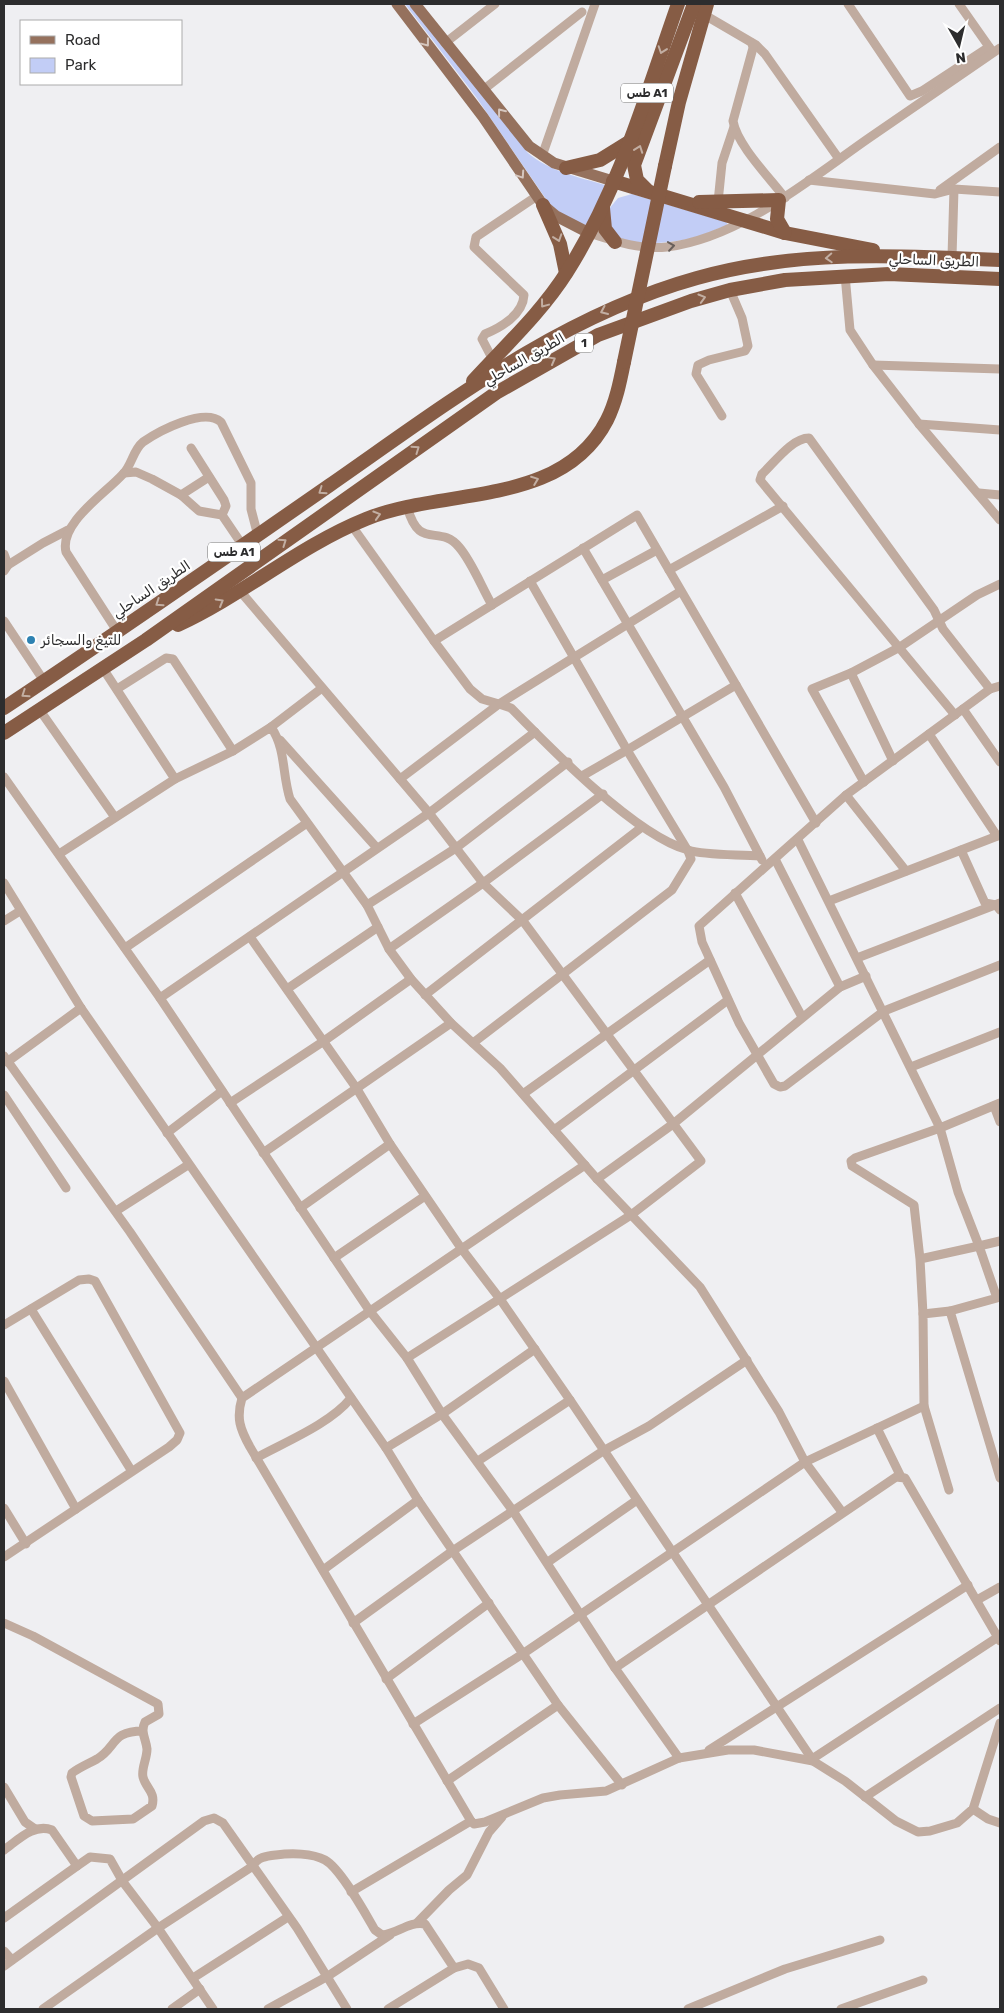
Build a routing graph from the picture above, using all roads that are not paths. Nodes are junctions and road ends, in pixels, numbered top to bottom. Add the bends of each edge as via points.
1 (399, 4) edge
2 (415, 4) edge
3 (495, 4) edge
4 (595, 4) edge
5 (678, 4) edge
6 (694, 4) edge
7 (848, 4) edge
8 (959, 4) edge
9 (579, 8) edge
10 (705, 9) edge
11 (589, 22) junction
12 (446, 42) junction
13 (752, 43) junction
14 (994, 49) edge
15 (483, 90) junction
16 (734, 127) junction
17 (630, 142) junction
18 (1000, 147) edge
19 (542, 156) junction
20 (839, 159) junction
21 (566, 168) junction
22 (809, 180) junction
23 (613, 181) junction
24 (954, 189) junction
25 (648, 192) junction
26 (1000, 192) edge
27 (935, 194) junction
28 (782, 199) junction
29 (540, 201) junction
30 (685, 202) junction
31 (718, 202) junction
32 (603, 204) junction
33 (742, 221) junction
34 (589, 233) junction
35 (785, 233) junction
36 (615, 242) junction
37 (914, 256) junction
38 (952, 257) junction
39 (1000, 260) edge
40 (566, 273) junction
41 (846, 275) junction
42 (1000, 279) edge
43 (730, 290) junction
44 (493, 360) junction
45 (873, 365) junction
46 (1000, 369) edge
47 (462, 393) junction
48 (722, 416) dead end
49 (919, 424) junction
50 (1000, 430) edge
51 (191, 448) dead end
52 (124, 473) junction
53 (209, 476) junction
54 (979, 493) junction
55 (1000, 494) edge
56 (181, 496) junction
57 (407, 506) junction
58 (783, 506) junction
59 (222, 515) junction
60 (1000, 520) edge
61 (352, 526) junction
62 (68, 530) junction
63 (258, 536) junction
64 (243, 546) junction
65 (583, 548) junction
66 (657, 550) junction
67 (4, 554) edge
68 (6, 568) edge
69 (668, 570) junction
70 (602, 580) junction
71 (530, 582) junction
72 (1000, 584) edge
73 (240, 590) junction
74 (681, 591) junction
75 (492, 605) junction
76 (939, 620) junction
77 (4, 621) edge
78 (628, 624) junction
79 (117, 631) junction
80 (146, 640) junction
81 (434, 641) junction
82 (900, 647) junction
83 (574, 658) junction
84 (102, 667) junction
85 (851, 672) junction
86 (44, 681) junction
87 (736, 685) junction
88 (1000, 686) edge
89 (322, 688) junction
90 (116, 689) junction
91 (990, 689) junction
92 (499, 704) junction
93 (4, 708) edge
94 (39, 709) junction
95 (963, 709) junction
96 (955, 715) junction
97 (684, 718) junction
98 (271, 726) junction
99 (535, 732) junction
100 (4, 733) edge
101 (929, 734) junction
102 (280, 739) junction
103 (233, 750) junction
104 (627, 750) junction
105 (893, 760) junction
106 (568, 762) junction
107 (1000, 762) edge
108 (582, 776) junction
109 (4, 777) edge
110 (175, 779) junction
111 (400, 779) junction
112 (864, 782) junction
113 (603, 794) junction
114 (846, 795) junction
115 (429, 813) junction
116 (114, 816) junction
117 (307, 823) junction
118 (816, 823) junction
119 (642, 827) junction
120 (999, 836) edge
121 (798, 840) junction
122 (377, 848) junction
123 (456, 848) junction
124 (962, 850) junction
125 (688, 851) junction
126 (59, 854) junction
127 (760, 856) junction
128 (775, 859) junction
129 (766, 867) junction
130 (906, 871) junction
131 (342, 872) junction
132 (4, 883) edge
133 (483, 883) junction
134 (735, 893) junction
135 (829, 901) junction
136 (367, 905) junction
137 (999, 906) edge
138 (20, 911) junction
139 (4, 921) edge
140 (523, 921) junction
141 (378, 927) junction
142 (250, 937) junction
143 (125, 948) junction
144 (389, 949) junction
145 (857, 958) junction
146 (710, 960) junction
147 (1000, 966) edge
148 (561, 973) junction
149 (866, 976) junction
150 (411, 979) junction
151 (840, 987) junction
152 (287, 989) junction
153 (425, 994) junction
154 (160, 998) junction
155 (728, 1000) junction
156 (81, 1008) junction
157 (884, 1012) junction
158 (802, 1018) junction
159 (451, 1023) junction
160 (1000, 1032) edge
161 (607, 1034) junction
162 (324, 1041) junction
163 (473, 1043) junction
164 (758, 1056) junction
165 (6, 1059) edge
166 (911, 1067) junction
167 (634, 1070) junction
168 (357, 1089) junction
169 (222, 1091) junction
170 (523, 1094) junction
171 (4, 1095) edge
172 (230, 1103) junction
173 (997, 1105) edge
174 (1000, 1122) edge
175 (673, 1124) junction
176 (940, 1128) junction
177 (554, 1130) junction
178 (167, 1133) junction
179 (390, 1144) junction
180 (264, 1152) junction
181 (188, 1165) junction
182 (585, 1165) junction
183 (597, 1179) junction
184 (66, 1188) dead end
185 (425, 1196) junction
186 (300, 1208) junction
187 (116, 1211) junction
188 (631, 1215) junction
189 (1000, 1241) edge
190 (979, 1246) junction
191 (461, 1248) junction
192 (334, 1258) junction
193 (920, 1259) junction
194 (500, 1299) junction
195 (999, 1302) edge
196 (31, 1309) junction
197 (369, 1310) junction
198 (950, 1311) junction
199 (923, 1314) junction
200 (4, 1325) edge
201 (317, 1349) junction
202 (535, 1349) junction
203 (407, 1358) junction
204 (746, 1360) junction
205 (4, 1381) edge
206 (242, 1398) junction
207 (350, 1398) junction
208 (570, 1400) junction
209 (924, 1406) junction
210 (442, 1414) junction
211 (877, 1428) junction
212 (386, 1448) junction
213 (604, 1451) junction
214 (256, 1458) junction
215 (478, 1461) junction
216 (806, 1462) junction
217 (131, 1470) junction
218 (902, 1477) junction
219 (1000, 1478) edge
220 (949, 1490) dead end
221 (418, 1500) junction
222 (637, 1500) junction
223 (4, 1508) edge
224 (76, 1509) junction
225 (513, 1511) junction
226 (842, 1512) junction
227 (26, 1544) junction
228 (454, 1550) junction
229 (672, 1552) junction
230 (4, 1557) edge
231 (548, 1562) junction
232 (323, 1570) junction
233 (968, 1584) junction
234 (1000, 1587) edge
235 (977, 1600) junction
236 (489, 1603) junction
237 (709, 1605) junction
238 (581, 1615) junction
239 (353, 1622) junction
240 (4, 1623) edge
241 (999, 1639) edge
242 (524, 1653) junction
243 (615, 1668) junction
244 (386, 1679) junction
245 (558, 1705) junction
246 (1000, 1708) edge
247 (776, 1709) junction
248 (1000, 1723) edge
249 (413, 1724) junction
250 (142, 1731) junction
251 (704, 1753) junction
252 (679, 1758) junction
253 (812, 1760) junction
254 (446, 1781) junction
255 (622, 1785) junction
256 (4, 1787) edge
257 (865, 1797) junction
258 (973, 1809) junction
259 (505, 1813) junction
260 (471, 1821) junction
261 (1000, 1823) edge
262 (35, 1829) junction
263 (4, 1850) edge
264 (78, 1866) junction
265 (253, 1866) junction
266 (123, 1882) junction
267 (351, 1892) junction
268 (288, 1917) junction
269 (4, 1918) edge
270 (417, 1923) junction
271 (158, 1928) junction
272 (391, 1934) junction
273 (880, 1940) dead end
274 (4, 1951) edge
275 (12, 1960) junction
276 (4, 1966) edge
277 (454, 1968) junction
278 (328, 1976) junction
279 (193, 1978) junction
280 (924, 1980) dead end
281 (200, 1989) junction
282 (43, 2009) edge
283 (172, 2009) edge
284 (213, 2009) edge
285 (268, 2009) edge
286 (347, 2009) edge
287 (388, 2009) edge
288 (504, 2009) edge
289 (688, 2009) edge
290 (841, 2009) edge

1 -> 29 main road via 483,117
2 - 12 main road
3 - 12 street
4 - 11 street
5 -> 17 highway, الطريق الساحلي / طس A1
25 -> 6 highway via 637,180 634,165
7 - 14 street via 910,96
8 - 14 street
9 - 11 street
9 - 15 street
10 - 13 street
57 -> 10 highway, طس A1, bridge via 504,490 550,475 590,445 607,421 618,393 679,102
11 - 19 street
12 - 15 main road
13 - 16 street
13 - 20 street via 765,54
14 - 20 street
19 -> 15 main road via 523,140
16 - 28 street
16 - 31 street via 722,163
17 - 21 highway via 600,160
17 - 23 highway, الطريق الساحلي / طس A1
18 - 27 street
19 - 21 main road
20 - 22 street
21 - 23 main road
22 - 27 street
22 - 28 street
23 - 25 highway
23 - 32 highway, الطريق الساحلي / طس A1
24 - 26 street
24 - 27 street
24 - 38 street
25 - 30 highway
28 - 31 highway
28 - 33 street
28 - 35 highway via 777,219
29 - 34 main road via 556,216
29 -> 40 highway via 560,244
29 - 44 street via 476,237 473,242 474,247 524,295 514,316 482,339
30 - 31 highway
30 - 33 highway
32 - 34 highway, الطريق الساحلي / طس A1
32 - 36 highway via 604,229
33 - 35 highway
36 -> 33 street via 666,247 694,241
34 - 36 street
34 - 40 highway, الطريق الساحلي / طس A1
35 - 37 highway
37 - 38 highway, الطريق الساحلي / 1
37 -> 47 highway, الطريق الساحلي / 1 via 805,260 699,277 656,291 571,327
38 - 39 highway, الطريق الساحلي / 1
40 -> 44 highway, الطريق الساحلي / طس A1 via 541,308
41 - 42 highway, الطريق الساحلي / 1
41 - 43 highway, الطريق الساحلي / 1 via 785,280
41 - 45 street via 850,330
43 - 48 street via 742,318 748,346 745,351 698,365 696,374
80 -> 43 highway, الطريق الساحلي / 1 via 496,393 598,335 650,314
44 - 47 highway, الطريق الساحلي / طس A1
45 - 46 street
45 - 49 street
47 -> 63 highway, الطريق الساحلي / طس A1
49 - 50 street
49 - 54 street
51 - 53 street
52 - 56 street via 136,472
52 - 62 street
52 - 63 street via 143,442 197,417 217,418 248,476 253,522
53 - 56 street
53 - 59 street via 226,506
54 - 55 street
54 - 60 street
56 - 59 street via 199,511
61 -> 57 highway via 366,518
57 - 75 street via 411,522 419,533 450,540 460,548
58 - 69 street
58 - 76 street via 760,480 762,474 795,443 809,438
58 - 82 street
59 - 64 street
61 - 73 highway
61 - 81 street
62 - 68 street via 42,543
62 - 79 street via 64,540 66,552
63 - 64 highway, الطريق الساحلي / طس A1
64 -> 79 highway, الطريق الساحلي / طس A1
65 - 66 street via 637,515
65 - 70 street
65 - 71 street
66 - 69 street
66 - 70 street
67 - 68 street
69 - 74 street
70 - 78 street
71 - 75 street
71 - 83 street
72 - 76 street
80 -> 73 highway
73 - 89 street
74 - 78 street
74 - 87 street
75 - 81 street
76 - 82 street
76 - 91 street
77 - 86 street
78 - 83 street
78 - 97 street
79 - 86 highway, الطريق الساحلي / طس A1
80 - 84 highway
81 - 92 street via 470,689 482,699
82 - 85 street
82 - 96 street
83 - 92 street
83 - 104 street
84 - 90 street
84 - 94 highway
85 - 105 street
85 - 112 street via 812,689
86 -> 93 highway, الطريق الساحلي / طس A1
87 - 97 street
87 - 118 street
88 - 91 street
89 - 98 street
89 - 111 street
90 - 103 street via 166,658 174,659
90 - 110 street
91 - 95 street
92 - 99 street via 511,708
92 - 111 street
94 - 100 highway
94 - 116 street
95 - 96 street
95 - 107 street
96 - 101 street
97 - 104 street
97 - 127 street
98 - 102 street
98 - 103 street
99 - 106 street
99 - 115 street
101 - 105 street
101 - 120 street
102 - 117 street via 284,782 290,799
102 - 122 street
103 - 110 street
104 - 108 street
104 - 125 street
105 - 112 street
106 - 108 street
106 - 123 street
108 - 113 street
109 - 126 street
110 - 116 street
111 - 115 street
112 - 114 street
113 - 119 street
113 - 133 street
114 - 118 street
114 - 130 street
115 - 122 street
115 - 123 street
116 - 126 street
117 - 131 street
117 - 143 street
118 - 121 street
119 - 125 street
119 - 140 street
120 - 124 street
121 - 128 street
121 - 135 street
122 - 131 street
123 - 133 street
123 - 136 street
124 - 130 street
124 - 137 street via 985,903
125 - 127 street
125 - 148 street via 691,859 672,890
126 - 143 street
127 - 129 street
128 - 129 street
128 - 151 street
129 - 134 street
130 - 135 street
131 - 136 street
131 - 142 street
132 - 138 street
133 - 140 street
133 - 144 street
134 - 146 street via 699,926
134 - 158 street
135 - 145 street
136 - 141 street
137 - 145 street
138 - 139 street
138 - 156 street
140 - 148 street
140 - 153 street
141 - 144 street
141 - 152 street
142 - 152 street
142 - 154 street
143 - 154 street
144 - 150 street
145 - 149 street
146 - 155 street
146 - 161 street
147 - 157 street
148 - 161 street
148 - 163 street
149 - 151 street
149 - 157 street
150 - 153 street
150 - 162 street
151 - 158 street
152 - 162 street
153 - 159 street
154 - 169 street
155 - 164 street
155 - 167 street
156 - 165 street
156 - 178 street
157 - 164 street via 785,1086 774,1084
157 - 166 street
158 - 164 street
159 - 163 street
159 - 168 street
160 - 166 street
161 - 167 street
161 - 170 street
162 - 168 street
162 - 172 street
163 - 170 street
164 - 175 street
165 - 187 street
166 - 176 street
167 - 175 street
167 - 177 street
168 - 179 street
168 - 180 street
169 - 172 street
169 - 178 street
170 - 177 street
171 - 184 street
172 - 180 street
173 - 174 street
173 - 176 street
175 - 183 street
175 - 188 street via 700,1162
176 - 190 street via 958,1192
176 - 193 street via 851,1161 852,1166 914,1205
177 - 182 street
178 - 181 street
179 - 185 street
179 - 186 street
180 - 186 street
181 - 187 street
181 - 201 street
182 - 183 street
182 - 191 street
183 - 188 street
185 - 191 street
185 - 192 street
186 - 192 street
187 - 206 street
188 - 194 street
188 - 204 street via 700,1287
189 - 190 street
190 - 193 street
190 - 195 street
191 - 194 street
191 - 197 street
192 - 197 street
193 - 199 street
194 - 202 street
194 - 203 street
195 - 198 street
196 - 200 street
196 - 217 street
196 - 217 street via 79,1280 95,1281 180,1432 169,1447
197 - 201 street
197 - 203 street
198 - 199 street
198 - 219 street
199 - 209 street
201 - 206 street
201 - 207 street
202 - 208 street
202 - 210 street
203 - 210 street
204 - 213 street via 649,1426
204 - 216 street
205 - 224 street
206 - 214 street via 239,1424
207 - 212 street
207 - 214 street via 331,1416
208 - 213 street
208 - 215 street
209 - 211 street
209 - 220 street
210 - 212 street
210 - 215 street
211 - 216 street
211 - 218 street
212 - 221 street
213 - 222 street
213 - 225 street
214 - 232 street
215 - 225 street
216 - 226 street
216 - 229 street
217 - 224 street
218 - 226 street via 896,1477
218 - 233 street
221 - 228 street
221 - 232 street
222 - 229 street
222 - 231 street
223 - 227 street
224 - 227 street
225 - 228 street
225 - 231 street
226 - 237 street
227 - 230 street
228 - 236 street
228 - 239 street
229 - 237 street
229 - 238 street
231 - 238 street
232 - 239 street
233 - 235 street
233 - 247 street
234 - 235 street
235 - 241 street
236 - 242 street
236 - 244 street
237 - 243 street
237 - 247 street
238 - 242 street
238 - 243 street
239 - 244 street
240 - 250 street via 158,1704 159,1714 145,1722
241 - 253 street
242 - 245 street
242 - 249 street
243 - 252 street
244 - 249 street
245 - 254 street
245 - 255 street
246 - 257 street
247 - 251 street
247 - 253 street
248 - 258 street
249 - 254 street
250 - 250 street via 114,1739 98,1759 72,1773 84,1816 92,1821 133,1819 152,1806 152,1791 142,1775 147,1749
251 - 252 street
251 - 253 street via 754,1750
252 - 255 street
253 - 257 street
254 - 260 street
255 - 259 street via 606,1791 543,1798
256 - 262 street via 25,1822
257 - 258 street via 896,1821 918,1832 956,1823
258 - 261 street
259 - 260 street via 480,1824
259 - 270 street via 489,1832 466,1875
260 - 267 street
262 - 263 street
262 - 264 street via 46,1827 52,1830
264 - 266 street via 90,1857 110,1859
264 - 269 street
265 - 266 street via 223,1822 209,1818
265 - 267 street via 265,1856 286,1853 314,1856 334,1867
265 - 268 street
265 - 271 street
266 - 271 street
266 - 275 street
267 - 272 street via 375,1930 382,1936
268 - 278 street
268 - 279 street
270 - 272 street
270 - 277 street via 425,1924
271 - 279 street
271 - 282 street
272 - 278 street
273 - 289 street via 784,1969
274 - 275 street
275 - 276 street
277 - 287 street
277 - 288 street via 468,1964 479,1968
278 - 285 street
278 - 286 street
279 - 281 street
280 - 290 street
281 - 283 street
281 - 284 street

